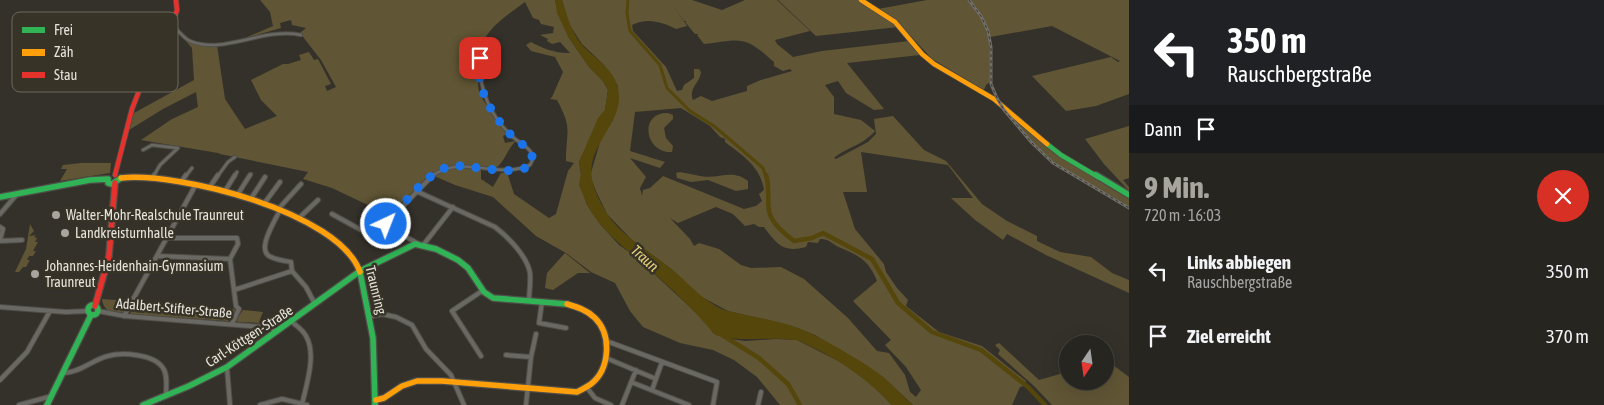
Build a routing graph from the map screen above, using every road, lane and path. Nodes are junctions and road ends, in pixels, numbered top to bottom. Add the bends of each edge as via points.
1 (861, 0) edge
2 (178, 31) edge
3 (301, 36) dead end
4 (498, 57) dead end
5 (137, 92) edge
6 (143, 150) dead end
7 (235, 157) dead end
8 (192, 168) dead end
9 (238, 172) dead end
10 (115, 174) junction
11 (251, 174) dead end
12 (266, 177) dead end
13 (121, 178) junction
14 (152, 178) junction
15 (108, 179) junction
16 (280, 182) dead end
17 (115, 183) junction
18 (180, 183) junction
19 (301, 184) dead end
20 (195, 186) junction
21 (209, 188) junction
22 (224, 191) junction
23 (416, 192) junction
24 (18, 193) junction
25 (238, 194) junction
26 (1129, 194) edge
27 (0, 197) edge
28 (252, 197) junction
29 (266, 200) junction
30 (318, 200) dead end
31 (282, 207) junction
32 (453, 207) junction
33 (0, 214) edge
34 (332, 214) dead end
35 (300, 218) junction
36 (385, 224) junction
37 (0, 228) edge
38 (376, 234) junction
39 (167, 238) junction
40 (371, 239) dead end
41 (0, 240) edge
42 (22, 240) dead end
43 (421, 244) junction
44 (157, 256) junction
45 (230, 259) junction
46 (292, 271) junction
47 (360, 271) junction
48 (234, 290) junction
49 (482, 291) junction
50 (529, 301) junction
51 (542, 302) junction
52 (316, 304) junction
53 (0, 307) edge
54 (97, 308) junction
55 (50, 311) junction
56 (89, 313) junction
57 (124, 316) junction
58 (372, 316) junction
59 (292, 322) junction
60 (232, 325) junction
61 (566, 328) dead end
62 (277, 332) junction
63 (536, 334) dead end
64 (609, 342) junction
65 (506, 355) dead end
66 (481, 356) dead end
67 (531, 357) junction
68 (606, 358) junction
69 (662, 362) junction
70 (227, 367) junction
71 (636, 370) junction
72 (64, 373) junction
73 (656, 379) junction
74 (0, 380) edge
75 (455, 382) junction
76 (631, 382) junction
77 (588, 389) junction
78 (528, 390) junction
79 (652, 390) junction
80 (761, 392) dead end
81 (52, 396) junction
82 (166, 396) junction
83 (376, 403) edge
84 (19, 405) edge
85 (48, 405) edge
86 (143, 405) edge
87 (230, 405) edge
88 (260, 405) edge
89 (304, 405) edge
90 (464, 405) edge
91 (526, 405) edge
92 (611, 405) edge
93 (622, 405) edge
94 (689, 405) edge
95 (714, 405) edge
96 (758, 405) edge

1 - 26 street via 899,26 934,64 994,99 1060,155
2 - 3 street via 190,41 205,45 283,31
4 - 23 street via 480,58 481,90 498,120 532,153 530,165 496,171 466,166 447,167 432,175
5 - 10 street
6 - 14 street via 152,145 178,148
7 - 21 street
8 - 18 street
9 - 22 street
10 - 13 street
10 - 15 street
11 - 25 street
12 - 28 street
13 - 14 street, Traunring
13 - 17 street
14 - 18 street, Traunring
15 - 17 street via 109,184
15 - 24 street
16 - 29 street
17 - 54 street via 109,256
18 - 20 street, Traunring
19 - 31 street
20 - 21 street, Traunring
20 - 39 street
21 - 22 street, Traunring
22 - 25 street, Traunring
23 - 32 street
23 - 36 street
24 - 27 street
24 - 33 street
25 - 28 street, Traunring
28 - 29 street, Traunring
29 - 31 street, Traunring
30 - 35 street
31 - 35 street, Traunring
31 - 46 street via 264,249 269,257 291,262
32 - 43 street
32 - 50 street via 500,230 507,237 529,267
34 - 38 street via 363,231
35 - 47 street, Traunring via 347,249
36 - 38 street
36 - 43 street
37 - 41 street via 3,229
38 - 40 street
39 - 44 street
39 - 45 street via 237,238 238,244
41 - 42 street
43 - 47 street, Carl-Köttgen-Straße via 409,246
43 - 49 street via 468,268
44 - 45 street
44 - 57 street
45 - 48 street
46 - 48 street
46 - 52 street
47 - 52 street, Carl-Köttgen-Straße
47 - 58 street, Traunring
48 - 60 street via 238,309
49 - 50 street via 492,298
49 - 66 street via 452,311
50 - 51 street
51 - 61 street via 539,322
51 - 64 street via 576,306 593,316
52 - 59 street, Carl-Köttgen-Straße
53 - 55 street
54 - 56 street
54 - 57 street, Adalbert-Stifter-Straße
55 - 56 street
55 - 74 street via 27,352
56 - 72 street
57 - 60 street, Adalbert-Stifter-Straße
58 - 75 street via 390,315 412,325 426,349
58 - 83 street, Traunring
59 - 62 street, Carl-Köttgen-Straße
59 - 89 street via 306,336 309,349
60 - 62 street, Adalbert-Stifter-Straße via 269,328
62 - 70 street, Carl-Köttgen-Straße
63 - 67 street
64 - 68 street
64 - 69 street
65 - 67 street
67 - 78 street
68 - 71 street
68 - 77 street via 596,381
69 - 73 street
69 - 95 street via 717,382
70 - 82 street, Carl-Köttgen-Straße
70 - 87 street
71 - 73 street
71 - 76 street
72 - 81 street
72 - 82 street via 110,356 136,356 158,362 163,368
73 - 79 street
75 - 78 street
75 - 83 street via 417,381
75 - 90 street
76 - 79 street
76 - 93 street
77 - 78 street via 576,392
77 - 92 street via 595,398
78 - 91 street
79 - 94 street
80 - 96 street
81 - 84 street
81 - 85 street
82 - 86 street, Carl-Köttgen-Straße
88 - 89 street via 282,399

